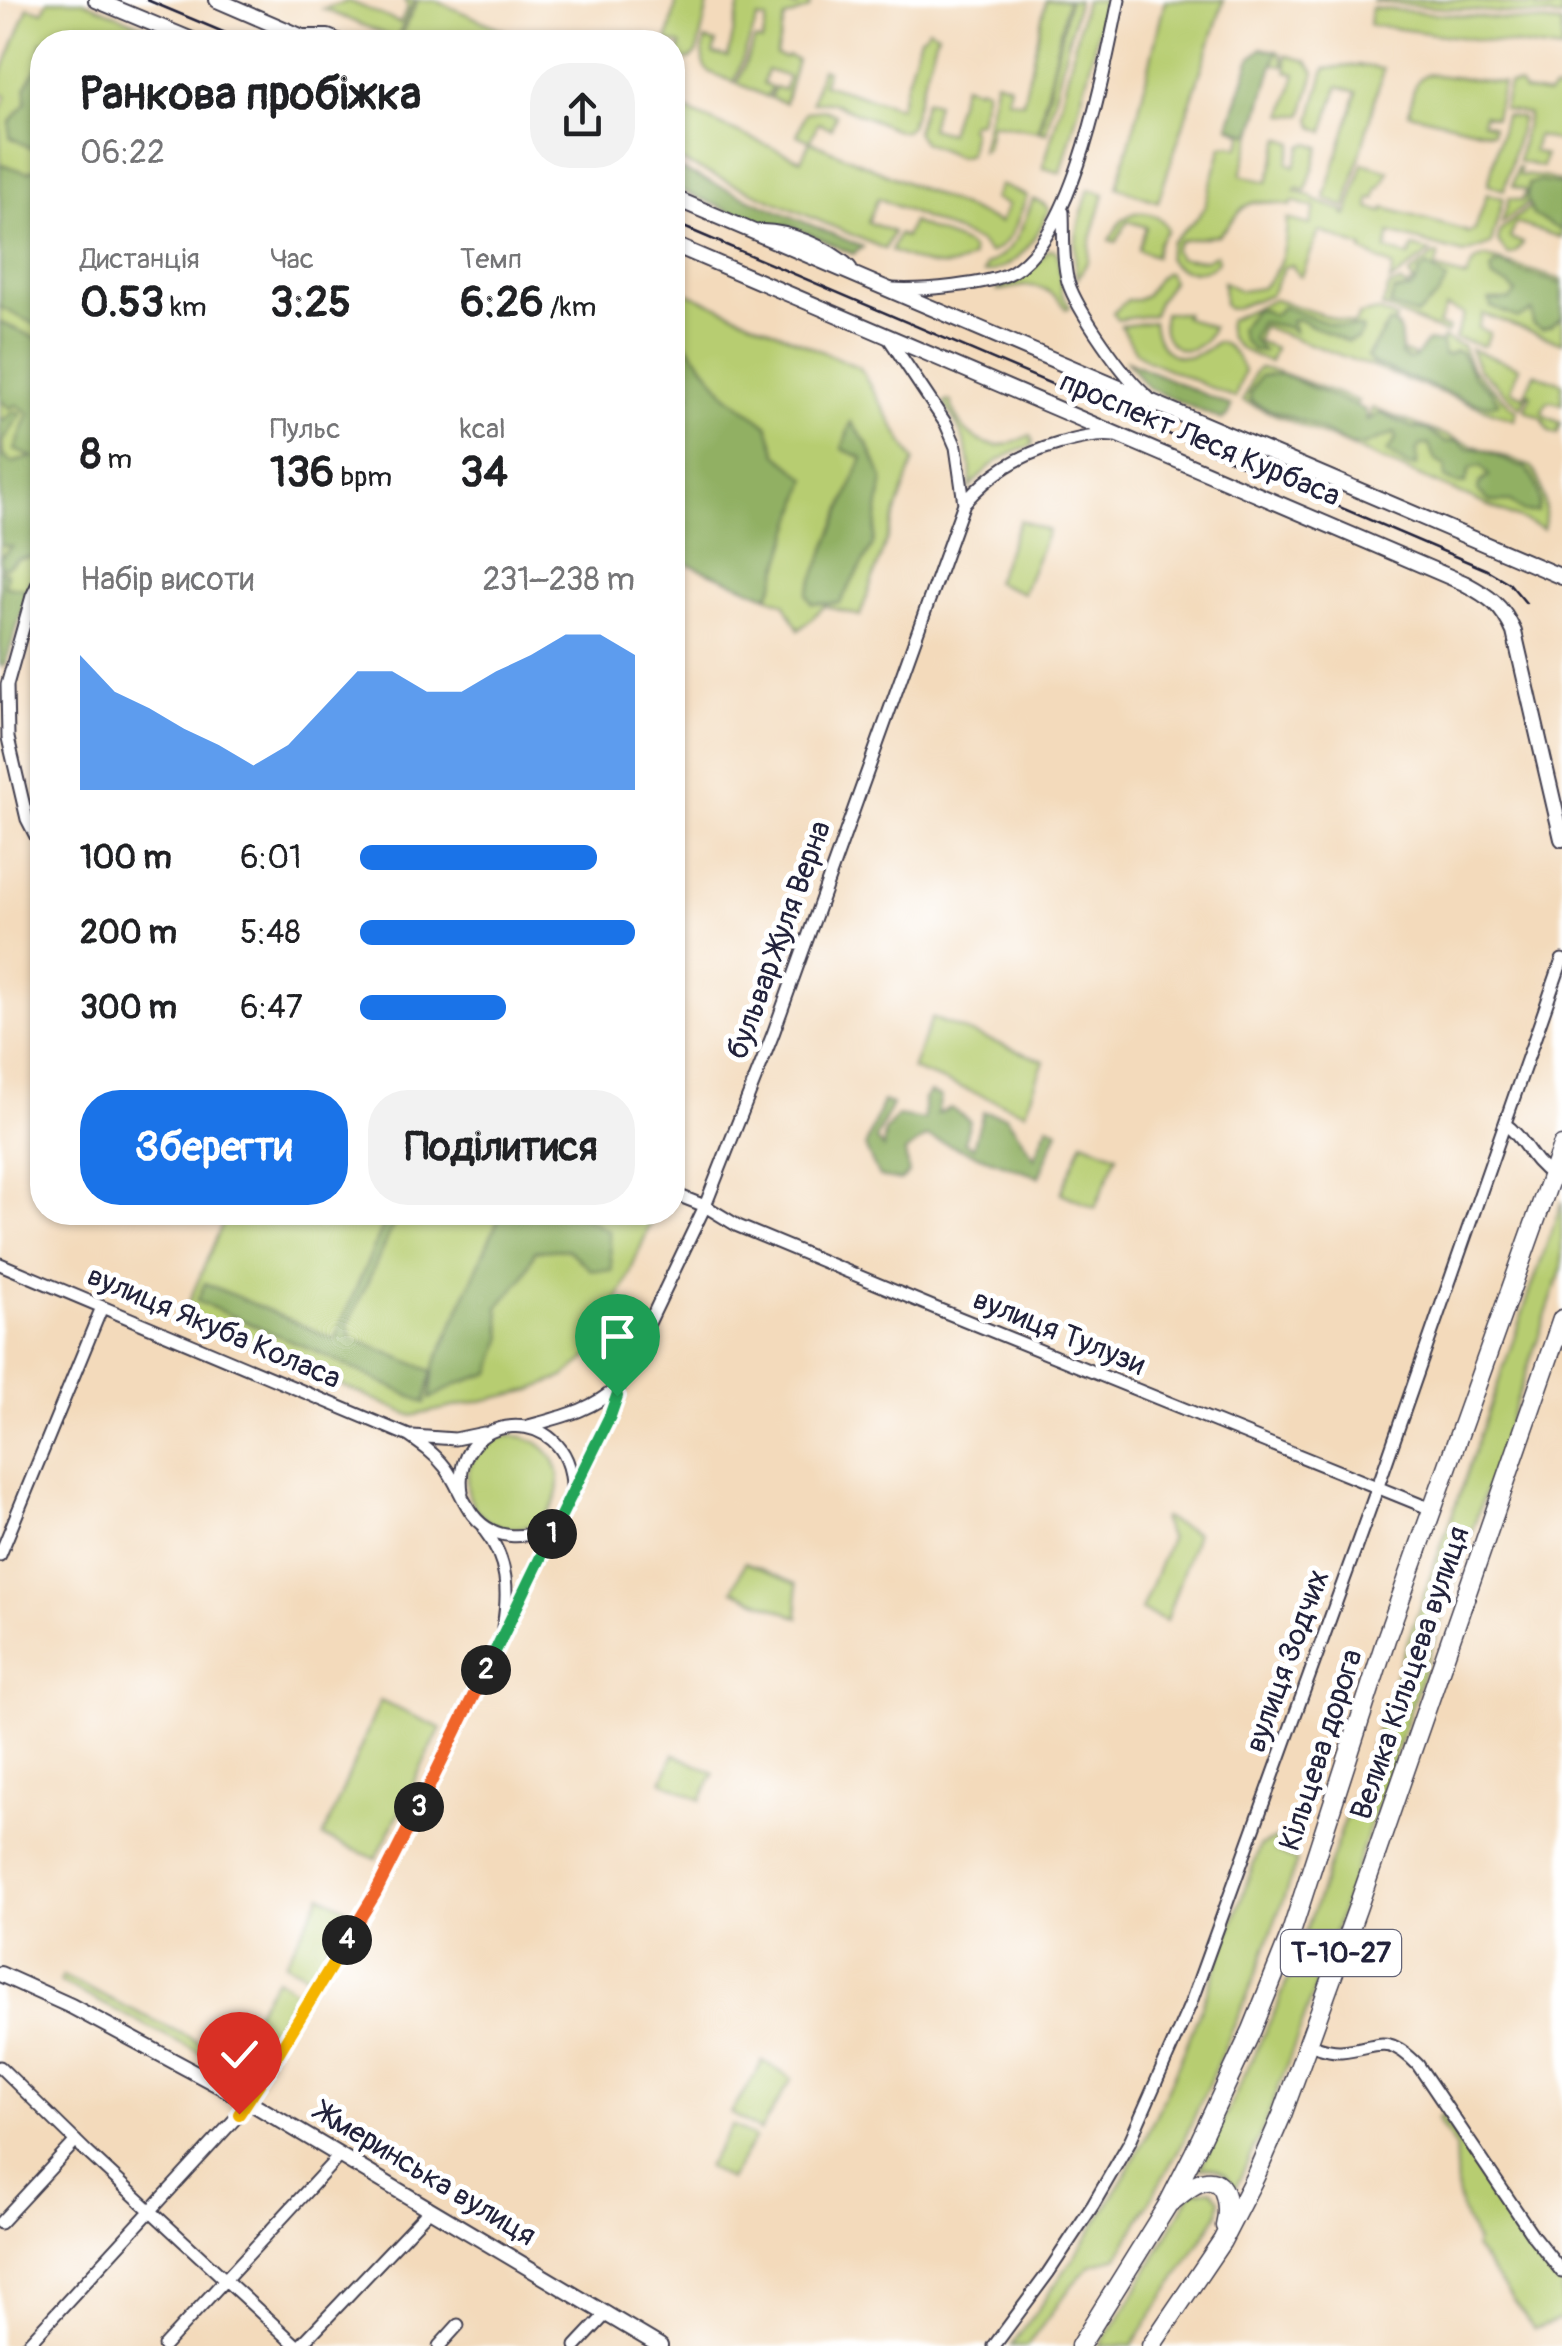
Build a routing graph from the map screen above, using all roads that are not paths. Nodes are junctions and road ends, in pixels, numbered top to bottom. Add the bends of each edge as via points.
1 (96, 0) edge
2 (217, 0) edge
3 (1119, 0) edge
4 (242, 5) edge
5 (168, 30) edge
6 (287, 30) edge
7 (685, 203) edge
8 (1063, 208) junction
9 (685, 250) edge
10 (882, 289) junction
11 (887, 335) junction
12 (1152, 400) junction
13 (1128, 438) junction
14 (964, 503) junction
15 (1562, 576) edge
16 (30, 603) edge
17 (1558, 809) edge
18 (30, 826) edge
19 (1562, 839) edge
20 (1562, 960) edge
21 (1505, 1124) junction
22 (1562, 1146) edge
23 (1552, 1174) junction
24 (685, 1198) edge
25 (704, 1206) junction
26 (0, 1264) edge
27 (102, 1307) junction
28 (1562, 1319) edge
29 (619, 1386) junction
30 (526, 1426) junction
31 (488, 1432) junction
32 (409, 1436) junction
33 (1377, 1489) junction
34 (571, 1494) junction
35 (462, 1496) junction
36 (1431, 1510) junction
37 (560, 1515) junction
38 (477, 1521) junction
39 (0, 1555) edge
40 (502, 1636) junction
41 (0, 1974) edge
42 (1308, 2044) junction
43 (2, 2073) edge
44 (248, 2101) junction
45 (76, 2140) junction
46 (340, 2155) junction
47 (1167, 2206) junction
48 (430, 2209) junction
49 (150, 2210) junction
50 (0, 2223) edge
51 (1222, 2241) junction
52 (1562, 2272) edge
53 (224, 2278) junction
54 (607, 2313) junction
55 (458, 2325) dead end
56 (26, 2346) edge
57 (164, 2346) edge
58 (299, 2346) edge
59 (439, 2346) edge
60 (576, 2346) edge
61 (660, 2346) edge
62 (994, 2346) edge
63 (1080, 2346) edge
64 (1151, 2346) edge

1 - 5 main road
2 - 4 main road
3 - 8 street
4 - 6 main road
7 - 10 main road, проспект Леся Курбаса via 749,230 783,233
8 - 10 street via 1037,250 1012,272
8 - 12 street via 1068,282 1123,371
9 - 11 main road, проспект Леся Курбаса
10 - 12 main road, проспект Леся Курбаса
11 - 13 main road, проспект Леся Курбаса
11 - 14 street, бульвар Жуля Верна via 946,424
12 - 15 main road, проспект Леся Курбаса
13 - 14 street, бульвар Жуля Верна via 1082,438 1023,456
13 - 17 main road, проспект Леся Курбаса via 1490,596 1514,632
14 - 25 street, бульвар Жуля Верна via 773,1034
16 - 18 street via 7,685 8,738
17 - 19 main road
20 - 21 street, вулиця Зодчих
21 - 23 street
21 - 33 street, вулиця Зодчих
22 - 23 highway, Кільцева дорога / Т-10-27
23 - 36 highway, Кільцева дорога / Т-10-27
24 - 25 street, вулиця Тулузи
25 - 29 street, бульвар Жуля Верна
25 - 33 street, вулиця Тулузи via 738,1226
26 - 27 street, вулиця Якуба Коласа
27 - 32 street, вулиця Якуба Коласа
27 - 39 street
28 - 42 highway, Велика Кільцева вулиця / Т-10-27
29 - 30 street via 580,1412
29 - 34 street, бульвар Жуля Верна
30 - 31 street
30 - 34 street via 563,1451
31 - 32 street, вулиця Якуба Коласа via 456,1439
31 - 35 street via 462,1468
32 - 35 street, вулиця Якуба Коласа via 446,1468
33 - 36 street, вулиця Тулузи
33 - 62 street, вулиця Зодчих via 1156,2085 1093,2204
34 - 37 street, бульвар Жуля Верна
35 - 38 street
36 - 47 highway, Кільцева дорога / Т-10-27 via 1291,1933
37 - 38 street via 527,1536 494,1532
37 - 40 street, бульвар Жуля Верна
38 - 40 street, бульвар Жуля Верна via 503,1564
40 - 44 street, бульвар Жуля Верна via 375,1894
41 - 44 main road, Жмеринська вулиця
42 - 51 highway, Велика Кільцева вулиця / Т-10-27
42 - 52 street via 1330,2051 1387,2044 1418,2064
43 - 45 street
44 - 46 main road, Жмеринська вулиця
44 - 49 street, бульвар Жуля Верна
45 - 49 street
45 - 50 street
46 - 48 main road, Жмеринська вулиця
46 - 53 street
47 - 51 highway via 1201,2182 1218,2184 1228,2207
47 - 63 highway, Кільцева дорога / Т-10-27
48 - 54 main road, Жмеринська вулиця
48 - 58 street
49 - 53 street
49 - 56 street, бульвар Жуля Верна
51 - 64 highway, Велика Кільцева вулиця / Т-10-27
53 - 57 street
53 - 58 street
54 - 60 street
54 - 61 main road, Жмеринська вулиця
55 - 59 street

